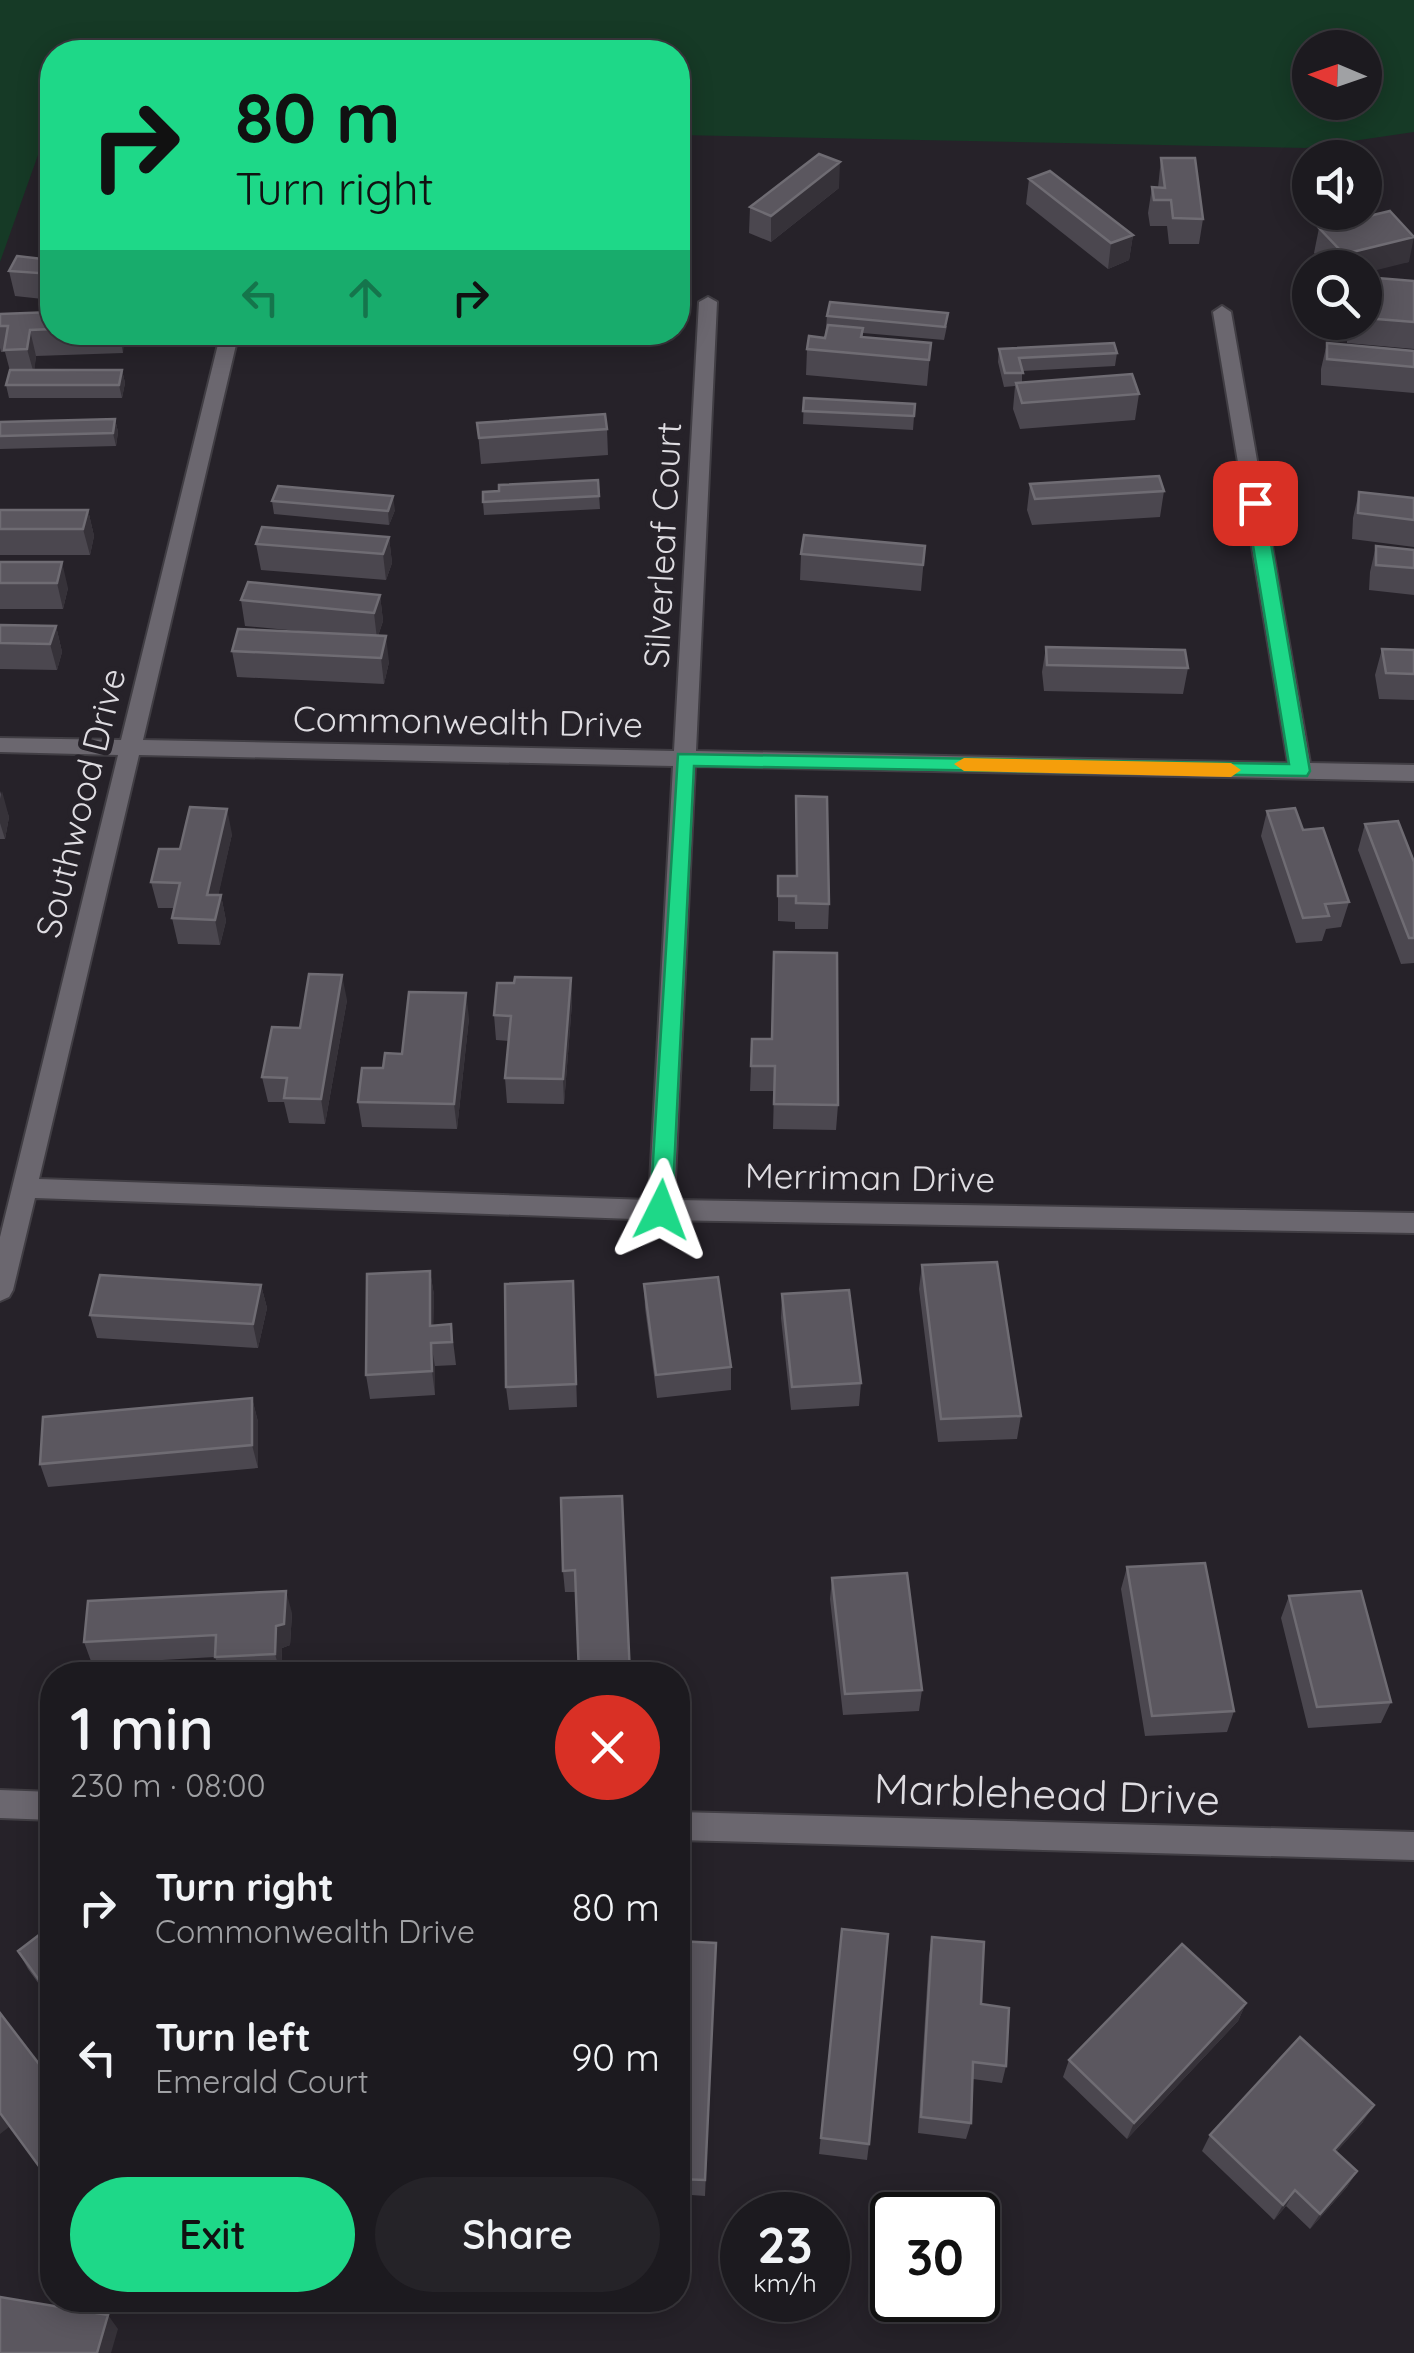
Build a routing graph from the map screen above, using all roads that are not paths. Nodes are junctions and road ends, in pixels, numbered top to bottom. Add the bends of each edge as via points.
1 (708, 302) dead end
2 (1222, 312) dead end
3 (227, 345) edge
4 (0, 746) edge
5 (131, 748) junction
6 (685, 759) junction
7 (1300, 771) junction
8 (1414, 773) edge
9 (26, 1188) junction
10 (661, 1210) junction
11 (1414, 1223) edge
12 (0, 1290) edge
13 (0, 1804) edge
14 (40, 1806) edge
15 (690, 1826) edge
16 (1414, 1846) edge

1 - 6 street, Silverleaf Court
2 - 7 street
3 - 5 street, Southwood Drive
4 - 5 street, Commonwealth Drive
5 - 6 street, Commonwealth Drive
5 - 9 street, Southwood Drive
6 - 7 street, Commonwealth Drive
6 - 10 street, Silverleaf Court
7 - 8 street, Commonwealth Drive
9 - 10 street, Merriman Drive
9 - 12 street, Southwood Drive
10 - 11 street, Merriman Drive
13 - 14 street
15 - 16 street, Marblehead Drive

